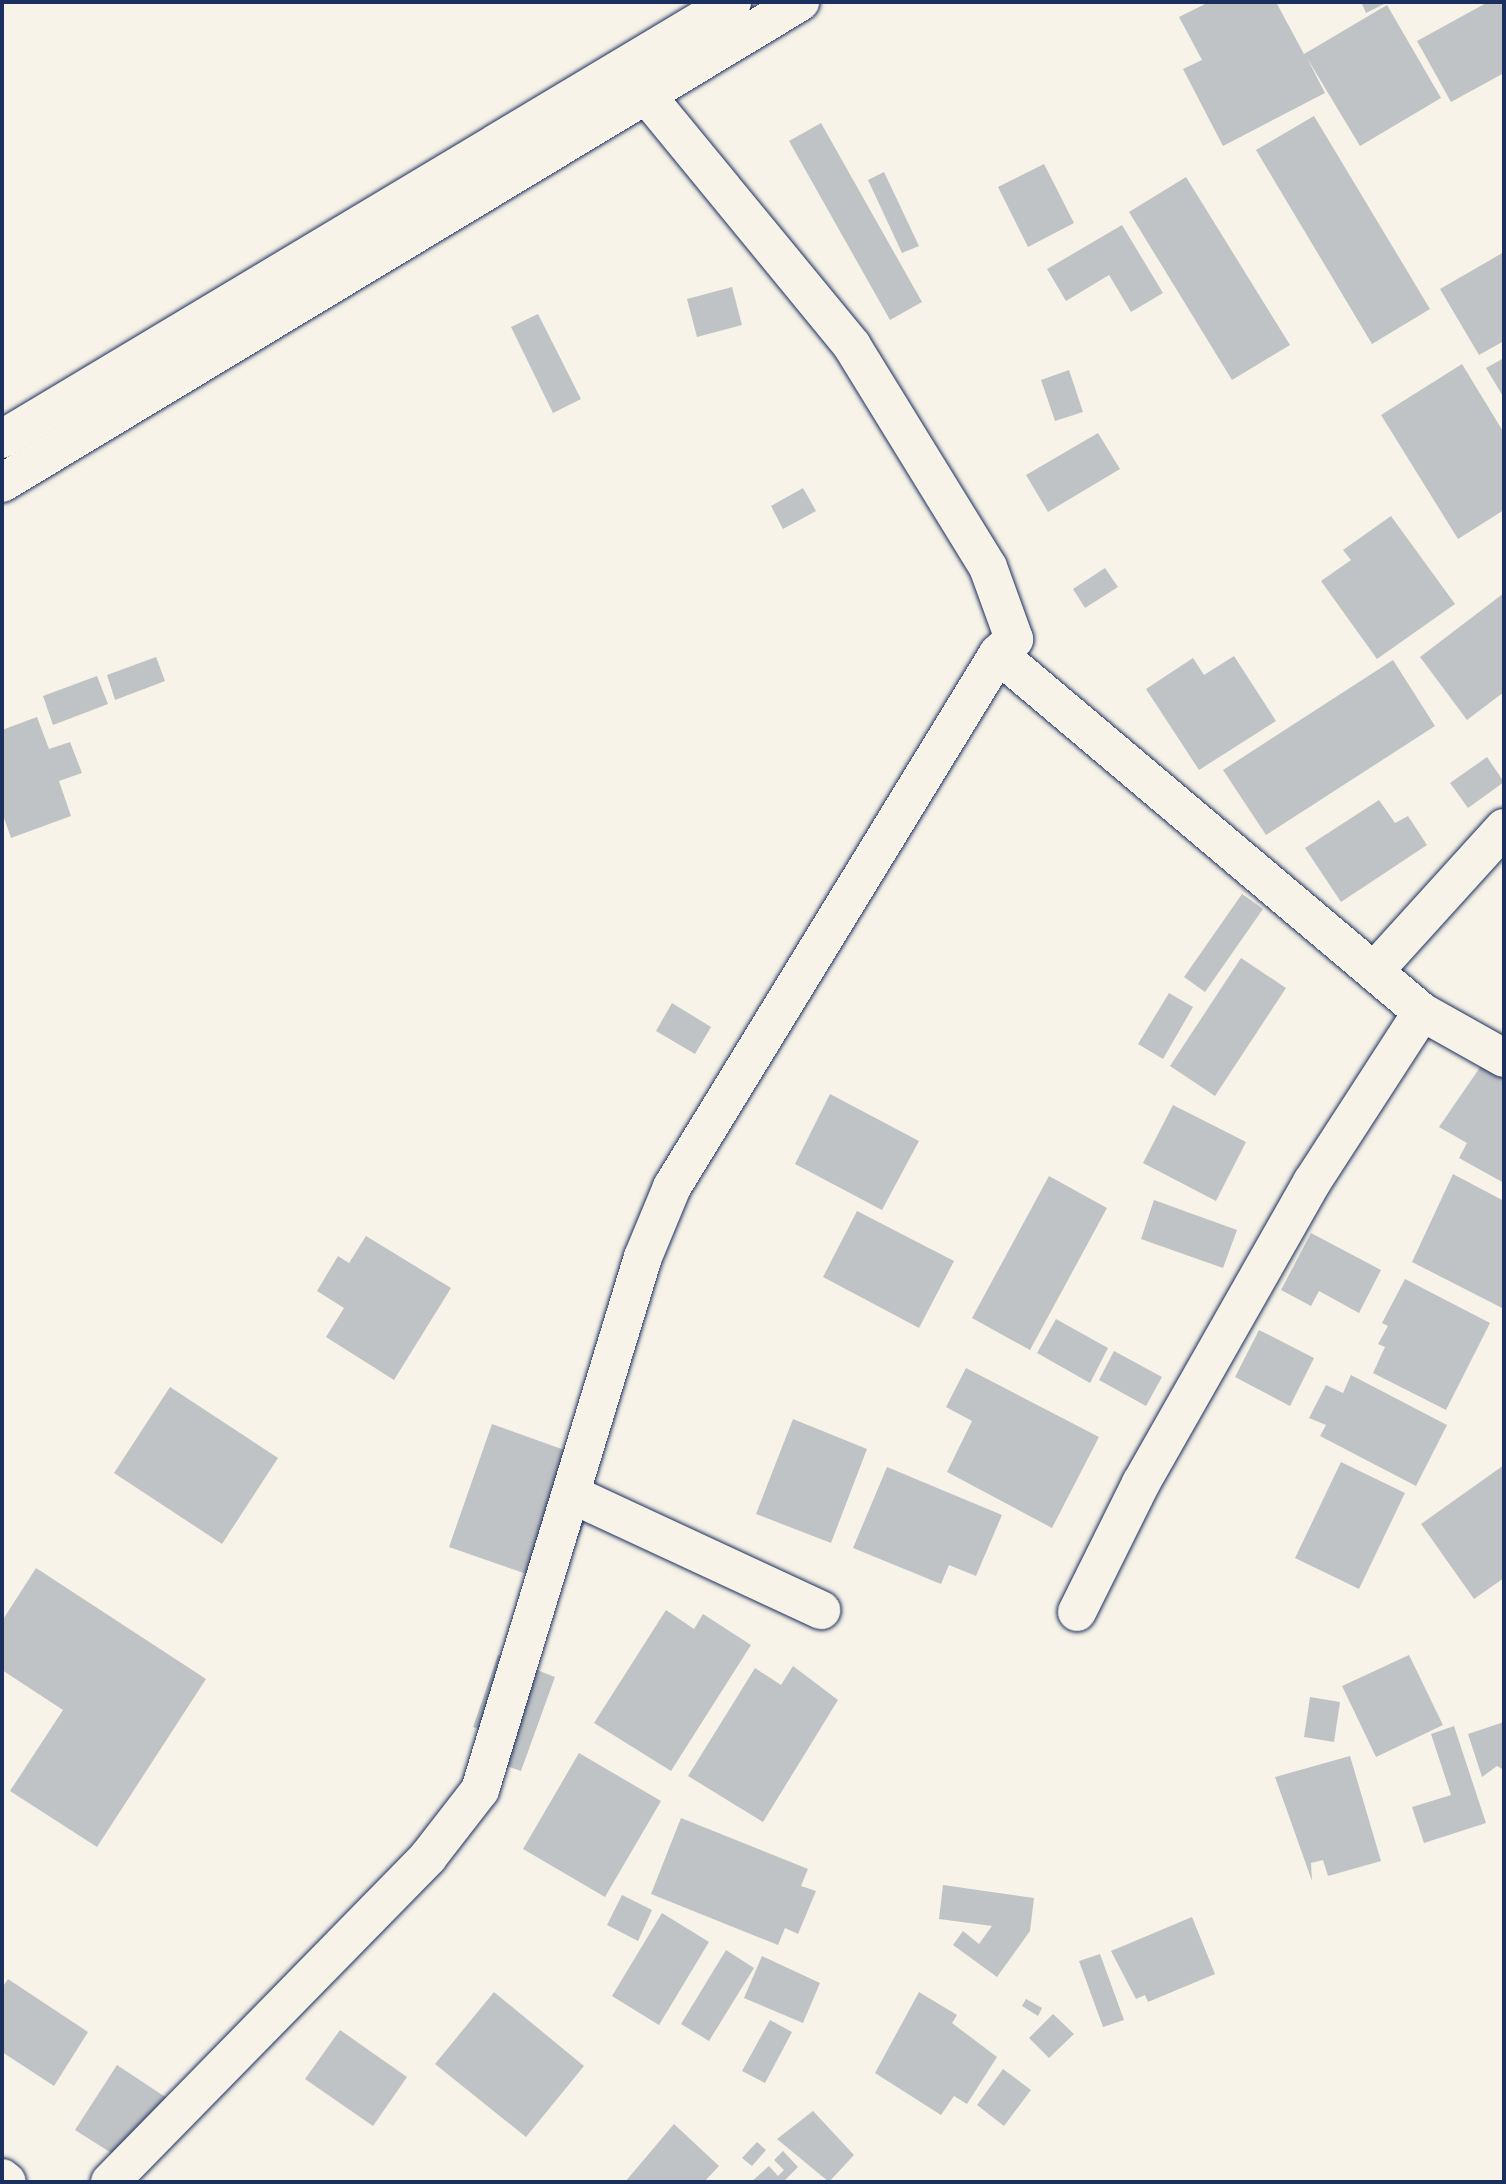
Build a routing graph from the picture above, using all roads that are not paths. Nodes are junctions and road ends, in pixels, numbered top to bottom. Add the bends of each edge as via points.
1 (732, 2) edge
2 (800, 2) edge
3 (647, 96) junction
4 (491, 168) junction
5 (2, 439) edge
6 (2, 483) edge
7 (998, 654) junction
8 (1504, 828) edge
9 (1377, 968) junction
10 (1422, 1012) junction
11 (1504, 1058) edge
12 (570, 1494) junction
13 (821, 1610) dead end
14 (1077, 1612) dead end
15 (2, 2178) edge
16 (7, 2182) edge
17 (110, 2182) edge

1 - 4 street
2 - 3 street
3 - 4 street
3 - 7 street via 852,346 988,567 1014,639
4 - 5 street
4 - 6 street
7 - 9 street
7 - 12 street via 672,1186 643,1257
8 - 9 street
9 - 10 street
10 - 11 street
10 - 14 street via 1305,1194 1141,1483
12 - 13 street
12 - 17 street via 480,1790 428,1857
15 - 16 street

